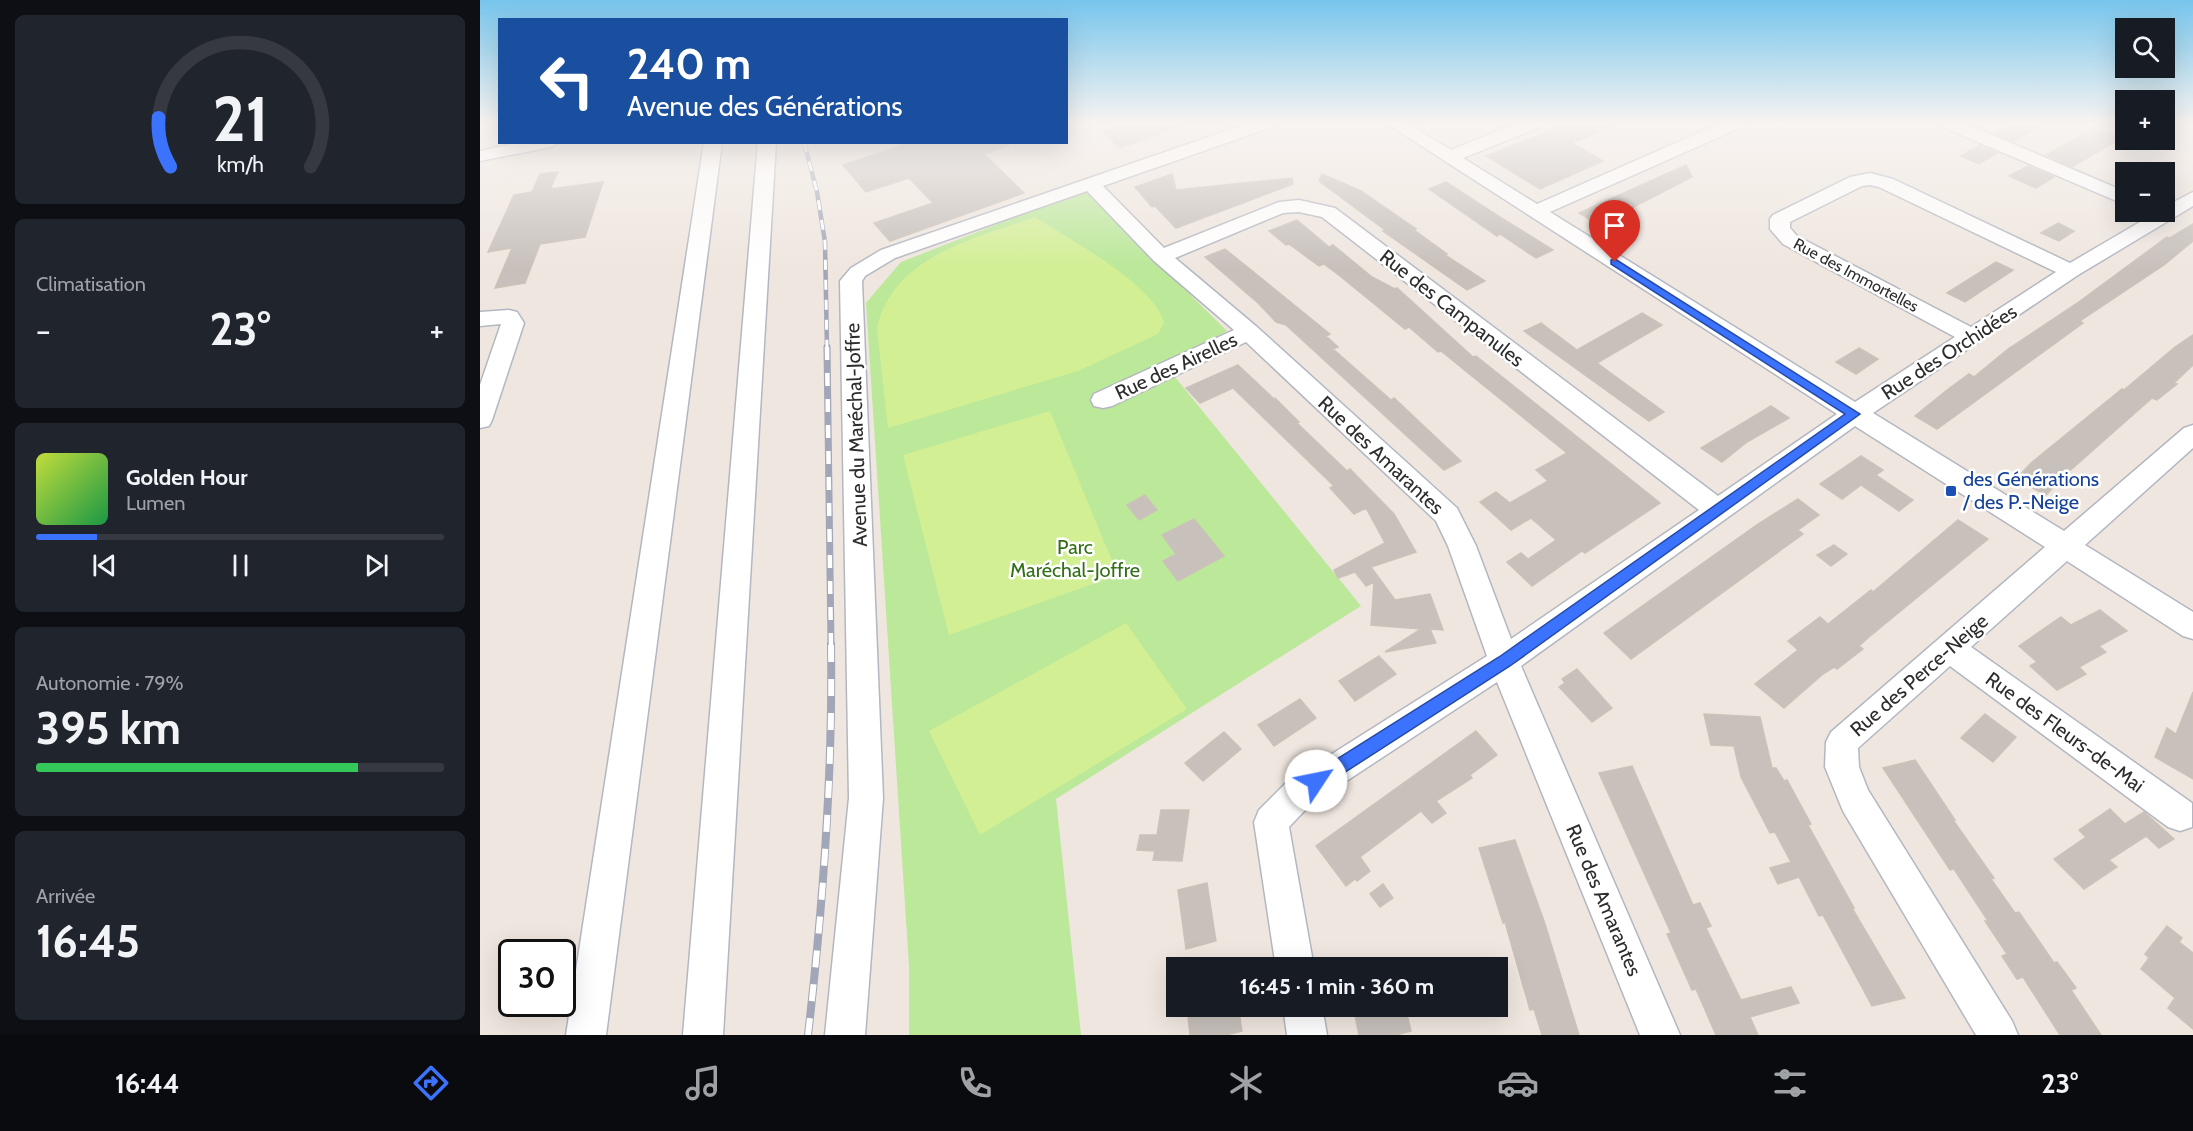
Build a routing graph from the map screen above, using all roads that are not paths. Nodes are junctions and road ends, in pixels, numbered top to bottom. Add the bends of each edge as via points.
1 (709, 171) edge
2 (765, 171) edge
3 (1124, 171) edge
4 (1473, 171) edge
5 (1626, 171) edge
6 (2061, 171) edge
7 (1090, 183) junction
8 (2115, 194) edge
9 (2193, 198) edge
10 (2175, 206) edge
11 (1536, 211) junction
12 (2146, 222) edge
13 (1161, 257) junction
14 (2071, 272) junction
15 (480, 319) edge
16 (1250, 332) junction
17 (1973, 337) junction
18 (1103, 400) dead end
19 (1854, 414) junction
20 (480, 420) edge
21 (2193, 434) edge
22 (1718, 511) junction
23 (2063, 546) junction
24 (2193, 627) edge
25 (1950, 649) junction
26 (1504, 661) junction
27 (2180, 815) dead end
28 (1293, 957) edge
29 (1304, 1017) edge
30 (586, 1035) edge
31 (704, 1035) edge
32 (845, 1035) edge
33 (1307, 1035) edge
34 (1660, 1035) edge
35 (1998, 1035) edge

1 - 30 street
2 - 31 street
3 - 7 street, Avenue du Maréchal-Joffre
4 - 11 street
5 - 11 street
6 - 8 street
7 - 13 street, Rue des Amarantes
7 - 32 street, Avenue du Maréchal-Joffre via 888,254 850,280 866,798
9 - 10 street, Rue des Orchidées
11 - 19 street
12 - 14 street, Rue des Orchidées
13 - 16 street, Rue des Amarantes
13 - 22 street, Rue des Campanules via 1279,208 1299,206 1328,212
14 - 17 street, Rue des Orchidées
14 - 17 street, Rue des Immortelles via 1886,183 1870,179 1857,181 1780,219 1780,229 1790,240
15 - 20 street via 509,317 513,323
16 - 18 street, Rue des Airelles
16 - 26 street, Rue des Amarantes via 1447,515
17 - 19 street, Rue des Orchidées
19 - 22 street, Rue des Orchidées
19 - 23 street
21 - 23 street, Rue des Perce-Neige
22 - 26 street, Rue des Orchidées
23 - 24 street
23 - 25 street, Rue des Perce-Neige
25 - 27 street, Rue des Fleurs-de-Mai
25 - 35 street, Rue des Perce-Neige via 1842,742 1842,767 1855,800
26 - 28 street, Rue des Orchidées via 1298,794 1271,822
26 - 34 street, Rue des Amarantes
29 - 33 street

